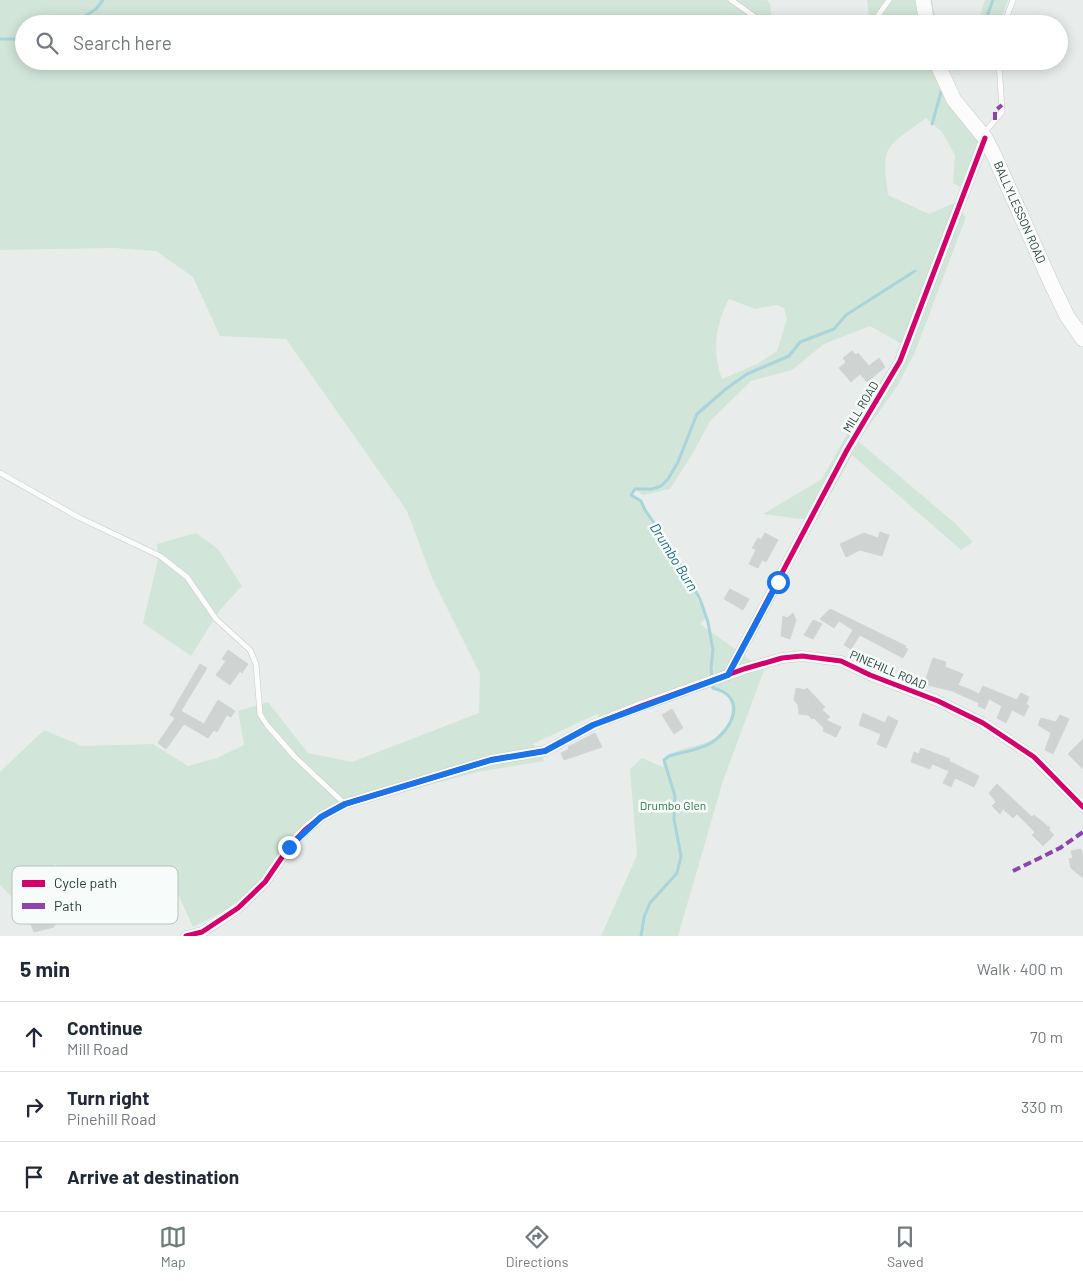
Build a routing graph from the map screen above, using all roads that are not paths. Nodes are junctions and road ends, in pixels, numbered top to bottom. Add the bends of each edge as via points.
1 (731, 0) edge
2 (889, 0) edge
3 (923, 0) edge
4 (1012, 0) edge
5 (752, 15) edge
6 (878, 15) edge
7 (926, 15) edge
8 (1007, 15) edge
9 (940, 70) edge
10 (1000, 70) edge
11 (984, 136) junction
12 (1083, 339) edge
13 (0, 473) edge
14 (724, 676) junction
15 (345, 804) junction
16 (1083, 807) edge
17 (186, 936) edge

1 - 5 lane
2 - 6 lane
3 - 7 main road
4 - 8 lane
9 - 11 main road, BALLYLESSON ROAD via 954,100
10 - 11 lane via 1002,112
11 - 12 main road, BALLYLESSON ROAD via 1051,284
11 - 14 street, MILL ROAD via 900,362 847,450
13 - 15 lane via 70,513 160,556 188,577 216,619 250,650 256,664 260,714 295,757
14 - 15 street, PINEHILL ROAD via 593,725 545,751 491,760
14 - 16 street, PINEHILL ROAD via 782,658 802,656 841,661 938,701 1009,738 1052,773
15 - 17 street, PINEHILL ROAD via 305,830 264,882 238,908 208,928

